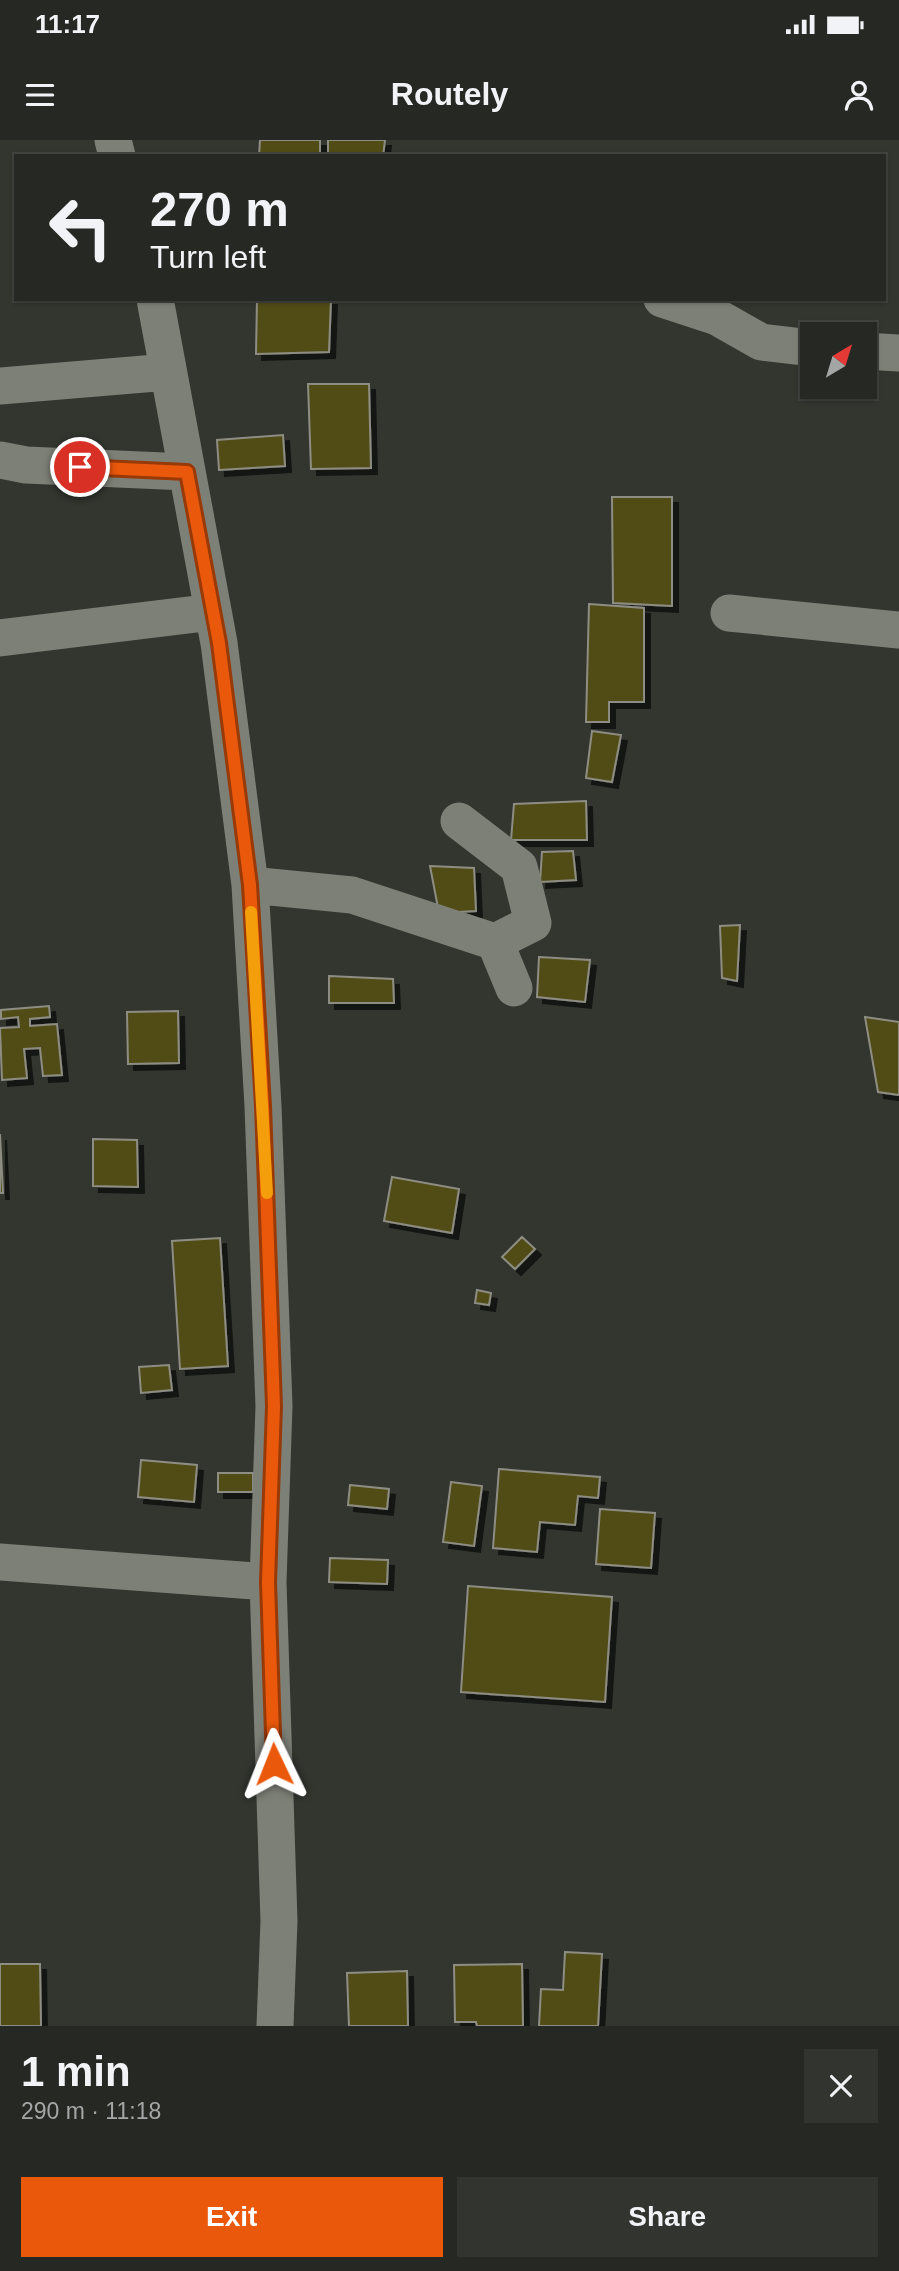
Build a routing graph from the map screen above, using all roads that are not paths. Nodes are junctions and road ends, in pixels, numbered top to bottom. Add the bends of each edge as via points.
1 (155, 301) edge
2 (668, 301) edge
3 (800, 347) edge
4 (877, 352) edge
5 (899, 353) edge
6 (168, 372) junction
7 (0, 386) edge
8 (0, 460) edge
9 (187, 472) junction
10 (214, 612) junction
11 (729, 613) dead end
12 (899, 630) edge
13 (0, 638) edge
14 (459, 821) dead end
15 (250, 885) junction
16 (495, 943) junction
17 (514, 988) dead end
18 (0, 1562) edge
19 (268, 1582) junction
20 (275, 2026) edge

1 - 6 street
2 - 3 street via 717,317 761,342
4 - 5 street
6 - 7 street
6 - 9 street
8 - 9 street
9 - 10 street
10 - 13 street
10 - 15 street
11 - 12 street
14 - 16 street via 519,867 533,923
15 - 16 street via 352,895
15 - 19 street via 274,1406
16 - 17 street
18 - 19 street
19 - 20 street via 279,1921

